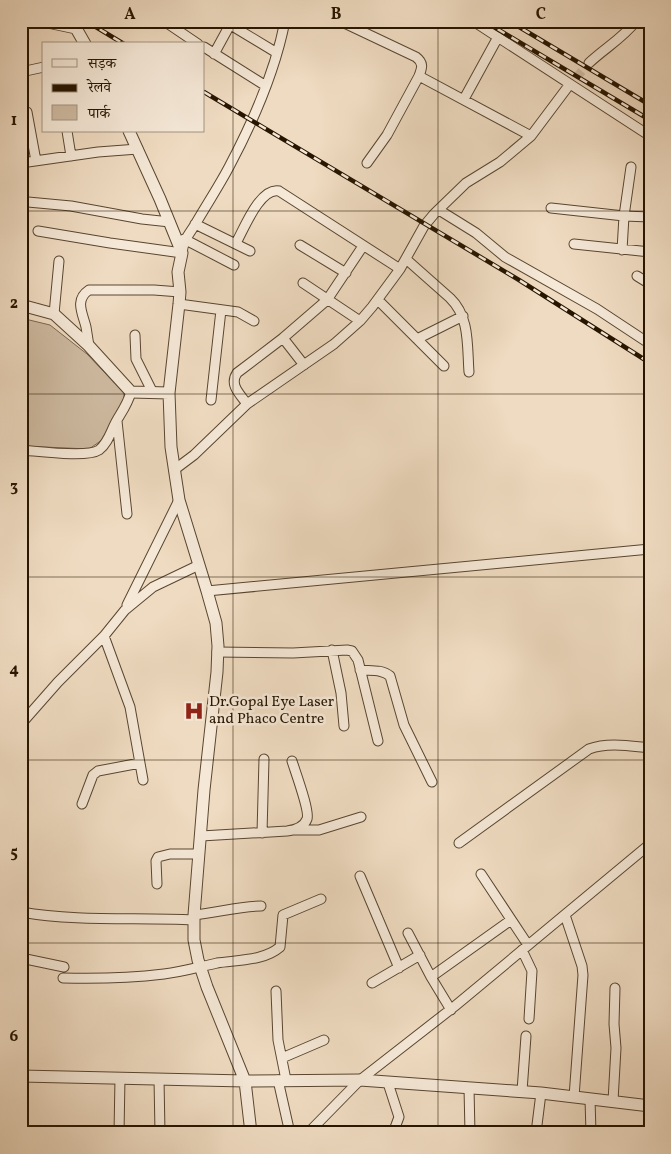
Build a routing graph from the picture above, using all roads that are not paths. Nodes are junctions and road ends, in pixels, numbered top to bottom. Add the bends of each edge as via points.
1 (43, 21) edge
2 (164, 21) edge
3 (285, 21) edge
4 (340, 21) edge
5 (473, 21) edge
6 (636, 21) edge
7 (229, 22) edge
8 (74, 25) edge
9 (498, 37) junction
10 (84, 42) edge
11 (195, 42) edge
12 (205, 48) edge
13 (276, 53) junction
14 (214, 54) junction
15 (589, 63) tunnel mouth
16 (42, 67) edge
17 (21, 72) edge
18 (419, 76) junction
19 (266, 86) junction
20 (567, 88) tunnel mouth
21 (464, 100) junction
22 (27, 112) dead end
23 (67, 132) edge
24 (130, 132) edge
25 (531, 136) junction
26 (650, 136) edge
27 (138, 149) junction
28 (71, 156) junction
29 (36, 161) junction
30 (21, 163) edge
31 (367, 163) dead end
32 (631, 167) dead end
33 (28, 202) dead end
34 (551, 208) dead end
35 (438, 210) junction
36 (624, 216) junction
37 (650, 217) edge
38 (170, 222) junction
39 (195, 224) junction
40 (38, 230) dead end
41 (184, 239) junction
42 (236, 243) junction
43 (574, 244) dead end
44 (300, 245) dead end
45 (363, 246) junction
46 (622, 250) junction
47 (250, 251) dead end
48 (650, 252) edge
49 (182, 253) junction
50 (406, 259) junction
51 (59, 261) dead end
52 (234, 265) dead end
53 (400, 269) junction
54 (346, 272) junction
55 (637, 276) dead end
56 (303, 284) dead end
57 (650, 284) edge
58 (180, 298) junction
59 (327, 300) junction
60 (378, 300) junction
61 (21, 305) edge
62 (221, 310) junction
63 (54, 314) junction
64 (463, 316) junction
65 (254, 321) dead end
66 (360, 321) junction
67 (135, 334) dead end
68 (283, 338) junction
69 (417, 340) junction
70 (648, 340) edge
71 (89, 346) junction
72 (304, 365) junction
73 (444, 366) dead end
74 (469, 372) dead end
75 (130, 392) junction
76 (153, 393) junction
77 (169, 393) junction
78 (211, 400) dead end
79 (247, 404) junction
80 (117, 420) junction
81 (21, 450) edge
82 (174, 470) junction
83 (179, 500) junction
84 (127, 514) dead end
85 (650, 549) edge
86 (199, 565) junction
87 (207, 591) junction
88 (125, 610) junction
89 (104, 636) junction
90 (332, 650) junction
91 (217, 652) junction
92 (360, 670) junction
93 (21, 724) edge
94 (344, 726) dead end
95 (378, 741) dead end
96 (650, 748) edge
97 (264, 759) dead end
98 (292, 761) dead end
99 (140, 763) junction
100 (143, 780) dead end
101 (432, 782) dead end
102 (82, 804) dead end
103 (360, 817) dead end
104 (294, 830) junction
105 (262, 833) junction
106 (201, 836) junction
107 (459, 843) dead end
108 (650, 844) edge
109 (199, 854) junction
110 (481, 874) dead end
111 (360, 876) dead end
112 (157, 884) dead end
113 (321, 899) dead end
114 (261, 906) dead end
115 (21, 912) edge
116 (565, 915) junction
117 (194, 918) junction
118 (511, 920) junction
119 (408, 933) dead end
120 (525, 948) junction
121 (420, 955) junction
122 (21, 958) edge
123 (200, 967) junction
124 (64, 968) dead end
125 (399, 968) junction
126 (431, 977) junction
127 (63, 978) dead end
128 (372, 983) dead end
129 (615, 988) dead end
130 (276, 991) dead end
131 (450, 1010) junction
132 (529, 1019) dead end
133 (526, 1036) dead end
134 (324, 1040) dead end
135 (282, 1058) junction
136 (21, 1076) edge
137 (120, 1078) junction
138 (159, 1079) junction
139 (282, 1080) junction
140 (360, 1080) junction
141 (245, 1082) junction
142 (388, 1083) junction
143 (469, 1088) junction
144 (522, 1092) junction
145 (540, 1093) junction
146 (574, 1097) junction
147 (590, 1099) junction
148 (613, 1101) junction
149 (650, 1106) edge
150 (289, 1129) dead end
151 (119, 1133) edge
152 (160, 1133) edge
153 (251, 1133) edge
154 (308, 1133) edge
155 (392, 1133) edge
156 (470, 1133) edge
157 (536, 1133) edge
158 (591, 1133) edge

1 - 8 street
2 - 11 street
3 - 13 street
4 - 18 street via 416,57 422,63
5 - 9 street
6 - 15 street via 619,40
7 - 13 street
7 - 14 street
8 - 10 street
9 - 21 street
9 - 26 street
12 - 14 street
13 - 19 street
14 - 19 street
16 - 17 street
18 - 21 street
18 - 31 street
19 - 39 street via 229,166
20 - 25 street
21 - 25 street
22 - 29 street
23 - 28 street
24 - 27 street
25 - 35 street via 500,162 466,183
27 - 28 street
27 - 38 street
28 - 29 street
29 - 30 street
32 - 36 street
33 - 38 street
34 - 36 street
35 - 50 street via 424,226
35 - 70 street via 476,233 505,257
36 - 37 street
36 - 46 street
38 - 49 street
39 - 41 street
39 - 42 street
40 - 49 street
41 - 49 street
41 - 52 street
42 - 45 street via 261,198 274,190
42 - 47 street
43 - 46 street
44 - 54 street
45 - 53 street
45 - 54 street
46 - 48 street
49 - 58 street via 178,272
50 - 53 street
50 - 64 street via 457,304
51 - 63 street
53 - 60 street
54 - 59 street
55 - 57 street
56 - 59 street
58 - 62 street
58 - 71 street via 154,290 89,290 83,295 80,309
58 - 77 street
59 - 66 street
59 - 68 street
60 - 66 street
60 - 69 street
61 - 63 street
62 - 65 street via 238,312
62 - 78 street
63 - 71 street
64 - 69 street
64 - 74 street
66 - 72 street
67 - 76 street via 136,359
68 - 72 street
68 - 79 street via 242,368 234,378 234,386
69 - 73 street
71 - 75 street
72 - 79 street
75 - 76 street
75 - 80 street via 128,403
76 - 77 street
77 - 82 street
79 - 82 street
80 - 81 street via 107,442 97,451
80 - 84 street
82 - 83 street
83 - 86 street
83 - 88 street
85 - 87 street
86 - 87 street
86 - 88 street via 153,587
87 - 91 street via 216,623
88 - 89 street
89 - 93 street
89 - 99 street via 130,707
90 - 91 street
90 - 92 street via 352,651
90 - 94 street via 342,693
91 - 106 street
92 - 95 street
92 - 101 street via 386,672 390,676 404,725
96 - 107 street via 599,745 590,749
97 - 105 street
98 - 104 street via 308,816 304,824
99 - 100 street
99 - 102 street via 98,771 93,775
103 - 104 street via 319,830
104 - 105 street
105 - 106 street
106 - 109 street
108 - 116 street
109 - 112 street via 158,857
109 - 117 street
110 - 118 street
111 - 125 street
113 - 123 street via 283,915 280,947 275,951 258,958
114 - 117 street
115 - 117 street via 89,919
116 - 120 street
116 - 146 street via 583,975
117 - 123 street via 194,940
118 - 120 street
118 - 126 street
119 - 121 street
120 - 131 street
120 - 132 street via 532,971
121 - 125 street
121 - 126 street
122 - 124 street
123 - 127 street via 123,979
123 - 141 street
125 - 128 street
126 - 131 street
129 - 148 street
130 - 135 street
131 - 140 street
133 - 144 street
134 - 135 street
135 - 139 street
136 - 137 street
137 - 138 street
137 - 151 street
138 - 141 street
138 - 152 street
139 - 140 street
139 - 141 street
139 - 150 street
140 - 142 street
140 - 154 street
141 - 153 street
142 - 143 street
142 - 155 street via 399,1117
143 - 144 street
143 - 156 street
144 - 145 street
145 - 146 street
145 - 157 street
146 - 147 street
147 - 148 street
147 - 158 street
148 - 149 street

